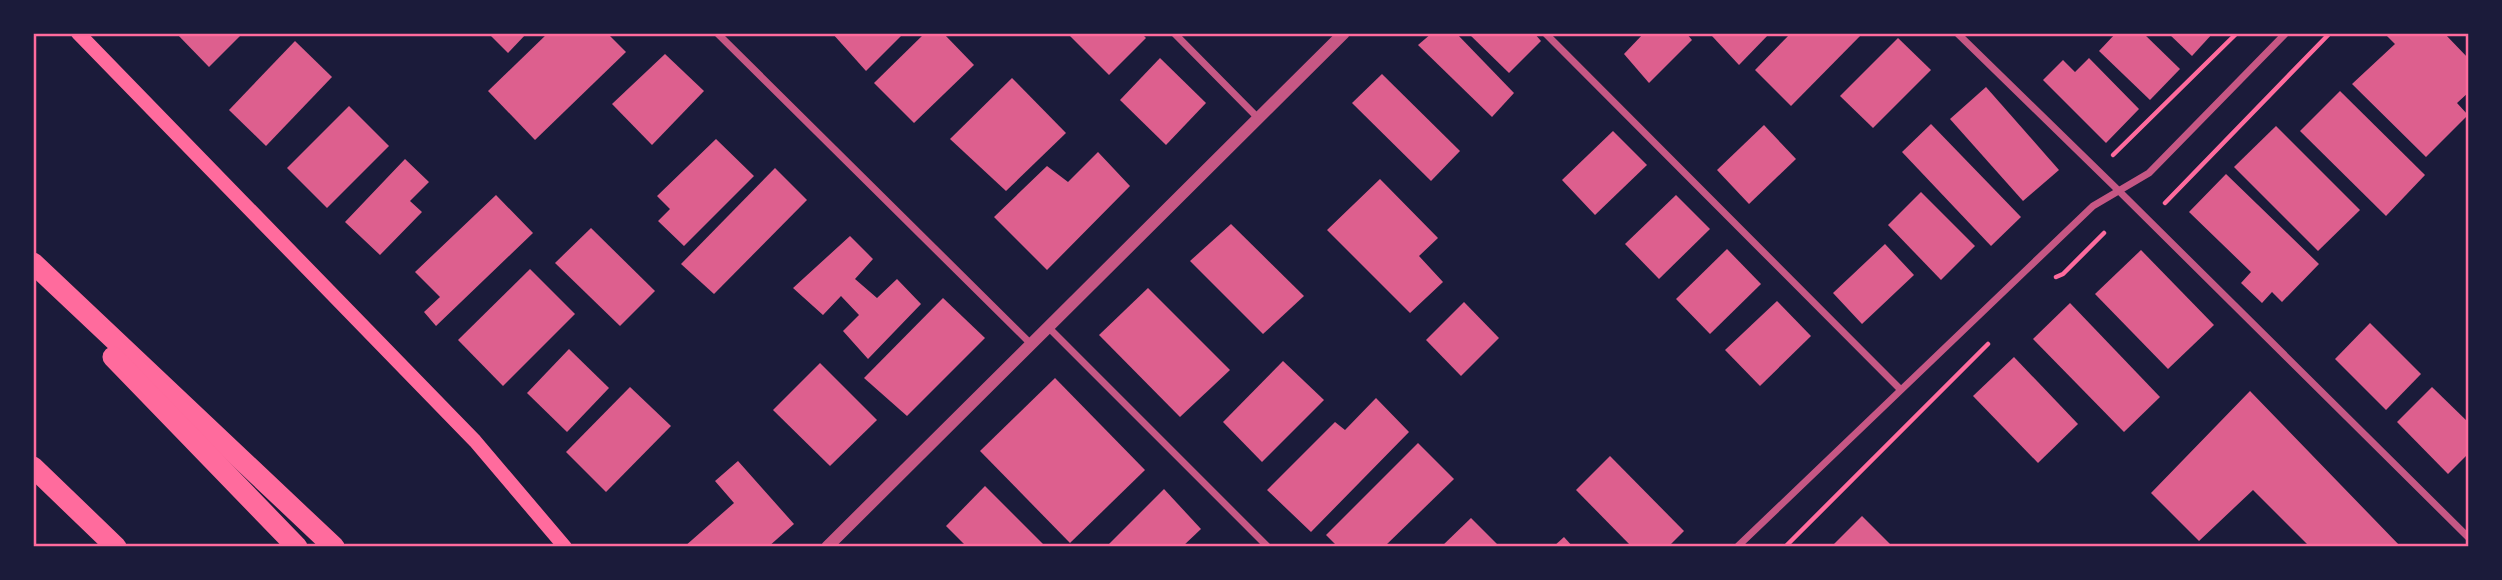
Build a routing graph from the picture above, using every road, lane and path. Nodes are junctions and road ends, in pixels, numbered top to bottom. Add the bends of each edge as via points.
1 (78, 33) edge
2 (717, 33) edge
3 (1174, 33) edge
4 (1344, 33) edge
5 (1545, 33) edge
6 (1957, 33) edge
7 (2237, 33) edge
8 (2286, 33) edge
9 (2330, 33) edge
10 (1259, 119) junction
11 (2100, 155) dead end
12 (2119, 191) junction
13 (2161, 207) dead end
14 (2108, 229) dead end
15 (33, 263) edge
16 (33, 274) edge
17 (2053, 278) dead end
18 (1047, 327) junction
19 (1996, 336) dead end
20 (1031, 344) junction
21 (1900, 389) junction
22 (33, 467) edge
23 (33, 478) edge
24 (66, 501) junction
25 (2469, 538) edge
26 (116, 547) edge
27 (297, 547) edge
28 (334, 547) edge
29 (565, 547) edge
30 (827, 547) edge
31 (1268, 547) edge
32 (1737, 547) edge
33 (1786, 547) edge

1 - 29 main road via 475,441
2 - 20 street
3 - 10 street
4 - 10 street
5 - 21 street
6 - 12 street
7 - 11 path via 2113,155
8 - 12 street via 2149,173
9 - 13 path
10 - 18 street
12 - 21 street via 2093,206
12 - 25 street
14 - 17 path via 2063,274
15 - 28 highway
16 - 27 highway
18 - 20 street
18 - 31 street
19 - 33 path
20 - 30 street
21 - 32 street
22 - 24 highway
23 - 24 highway
24 - 26 highway

